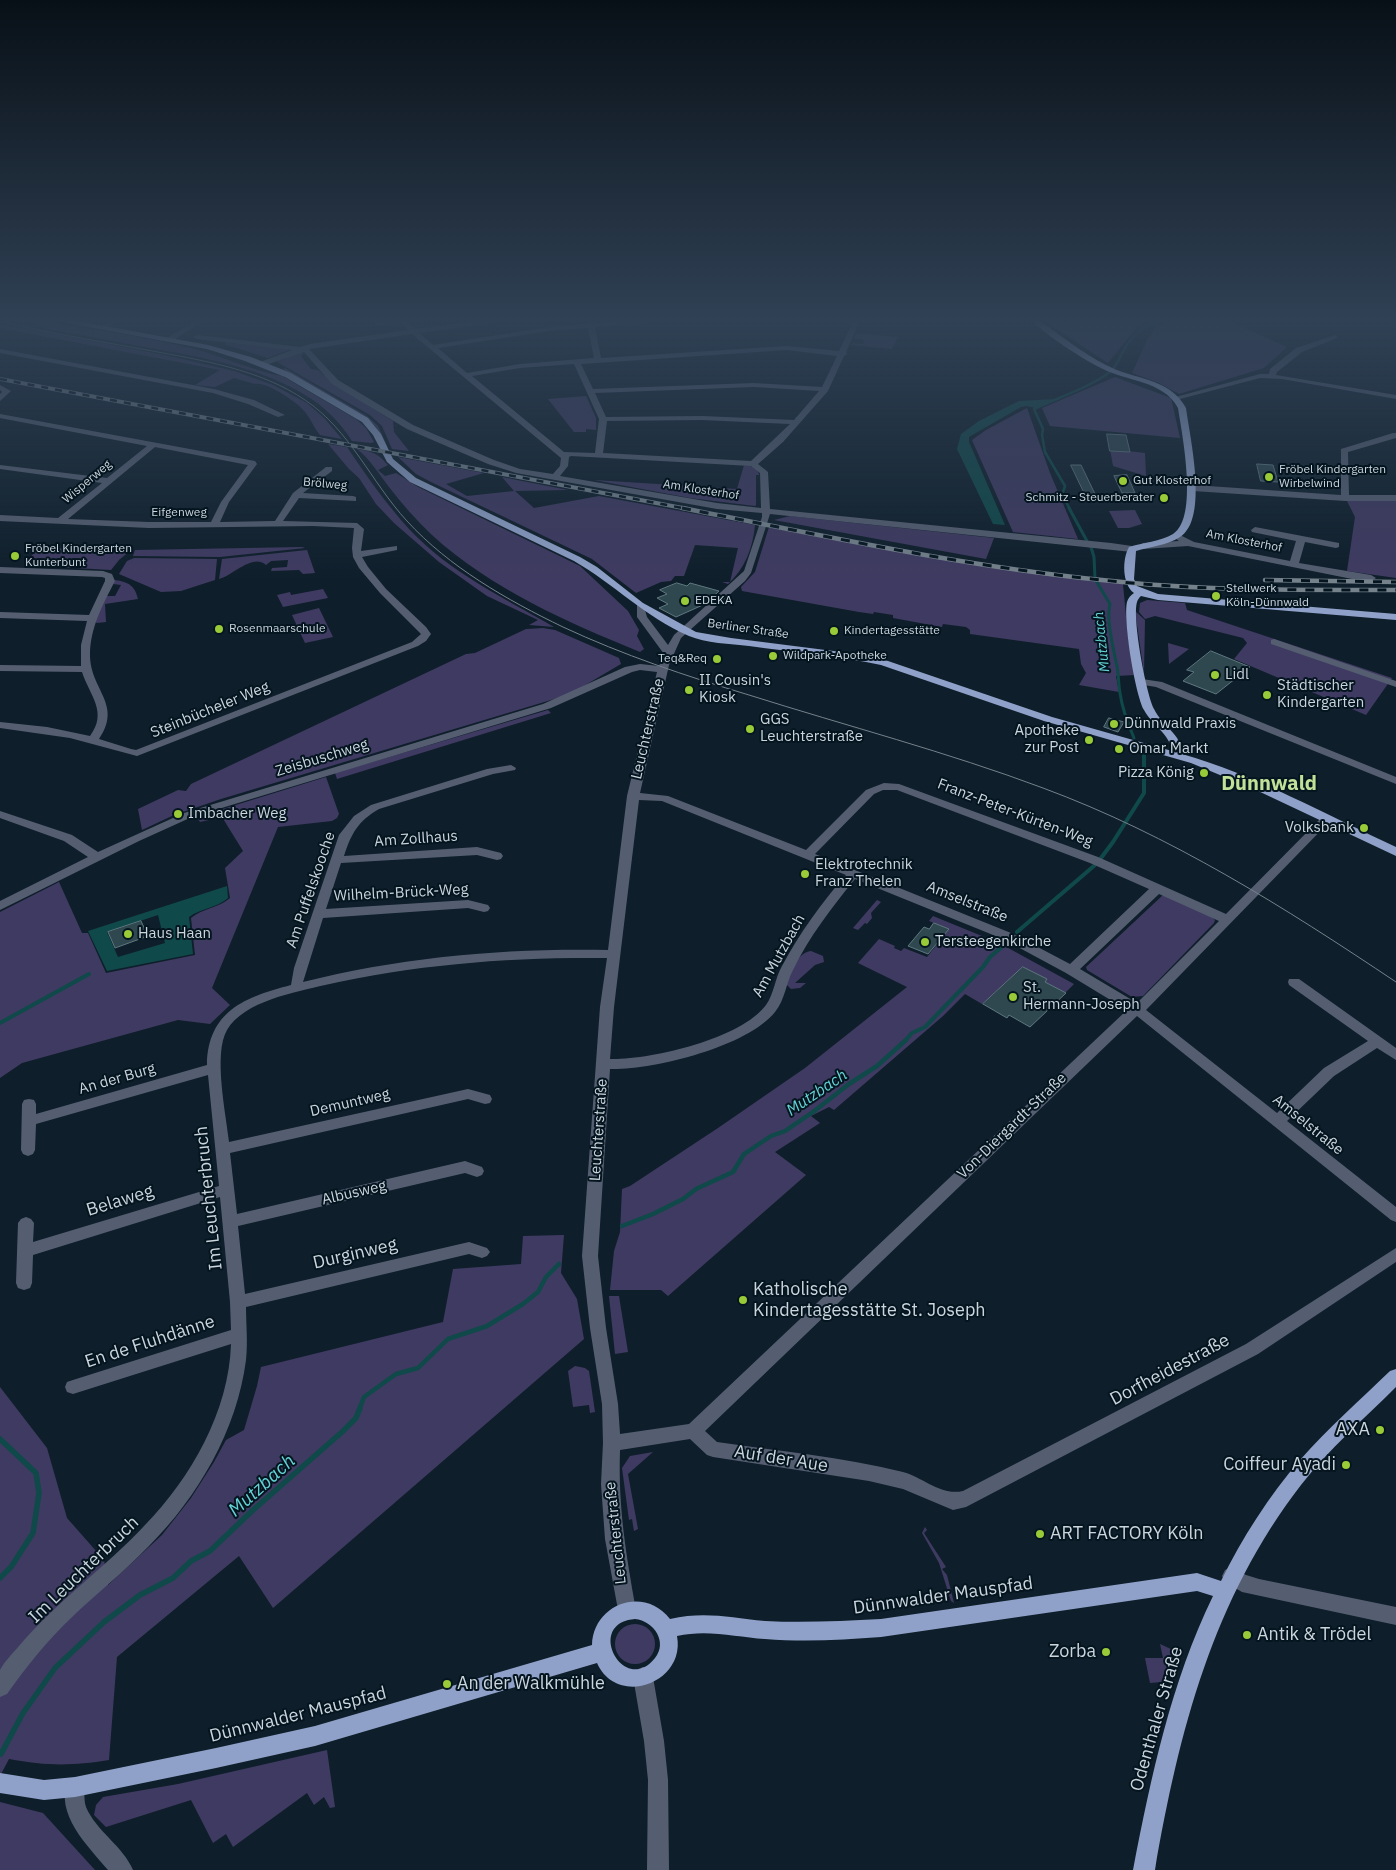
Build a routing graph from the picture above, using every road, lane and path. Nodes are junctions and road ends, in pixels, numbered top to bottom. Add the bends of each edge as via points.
1 (263, 407) edge
2 (344, 407) edge
3 (377, 407) edge
4 (505, 407) edge
5 (598, 407) edge
6 (810, 407) edge
7 (1182, 407) edge
8 (0, 416) edge
9 (281, 416) dead end
10 (603, 418) junction
11 (797, 422) junction
12 (1396, 435) edge
13 (154, 444) junction
14 (562, 455) junction
15 (599, 455) junction
16 (753, 464) junction
17 (0, 467) edge
18 (329, 469) dead end
19 (555, 477) junction
20 (107, 481) junction
21 (1193, 488) junction
22 (296, 494) junction
23 (1345, 498) junction
24 (1396, 498) edge
25 (352, 499) dead end
26 (765, 512) junction
27 (0, 518) edge
28 (59, 522) junction
29 (278, 523) junction
30 (214, 525) junction
31 (1256, 530) dead end
32 (1176, 536) junction
33 (1301, 539) junction
34 (1190, 543) junction
35 (1336, 545) dead end
36 (1144, 546) junction
37 (394, 548) dead end
38 (1132, 550) junction
39 (357, 554) junction
40 (1294, 564) junction
41 (0, 570) edge
42 (1371, 578) dead end
43 (1139, 593) junction
44 (640, 606) junction
45 (0, 614) edge
46 (1396, 617) edge
47 (91, 618) junction
48 (684, 630) junction
49 (1274, 642) dead end
50 (669, 653) junction
51 (0, 668) edge
52 (85, 669) junction
53 (663, 669) junction
54 (1142, 682) junction
55 (1396, 684) edge
56 (0, 725) edge
57 (93, 740) junction
58 (1177, 756) junction
59 (511, 768) dead end
60 (1396, 781) edge
61 (633, 796) junction
62 (0, 814) edge
63 (1326, 819) junction
64 (1396, 852) edge
65 (808, 855) junction
66 (497, 856) dead end
67 (97, 857) junction
68 (337, 860) junction
69 (854, 873) junction
70 (1158, 889) junction
71 (0, 906) edge
72 (484, 908) dead end
73 (319, 914) junction
74 (1228, 920) junction
75 (613, 954) junction
76 (1071, 970) junction
77 (1294, 982) dead end
78 (297, 988) junction
79 (1138, 1010) junction
80 (1377, 1042) junction
81 (1396, 1055) edge
82 (603, 1064) junction
83 (214, 1068) junction
84 (486, 1099) dead end
85 (29, 1104) dead end
86 (29, 1121) junction
87 (1277, 1122) junction
88 (222, 1149) junction
89 (28, 1150) dead end
90 (477, 1171) dead end
91 (227, 1189) junction
92 (1396, 1216) edge
93 (230, 1222) junction
94 (26, 1223) dead end
95 (25, 1251) junction
96 (482, 1252) dead end
97 (1396, 1254) edge
98 (24, 1283) dead end
99 (238, 1302) junction
100 (239, 1334) junction
101 (1396, 1376) edge
102 (73, 1387) dead end
103 (693, 1431) junction
104 (612, 1442) junction
105 (953, 1502) joint
106 (1228, 1583) junction
107 (627, 1610) junction
108 (1396, 1616) edge
109 (666, 1629) junction
110 (602, 1652) junction
111 (643, 1677) junction
112 (0, 1687) edge
113 (0, 1782) edge
114 (75, 1787) junction
115 (122, 1870) edge
116 (658, 1870) edge
117 (1144, 1870) edge

1 - 9 street
2 - 44 main road, Berliner Straße via 365,420 377,434 390,460 413,480 577,559
3 - 19 street, Am Klosterhof via 417,431 498,465
4 - 14 street
5 - 10 street
6 - 11 street
7 - 21 main road
8 - 13 street
10 - 11 street
10 - 15 street
11 - 16 street
12 - 23 street via 1344,451
13 - 20 street, Wisperweg
13 - 30 street via 253,464 225,502
14 - 15 street
14 - 19 street via 565,457 564,466
15 - 16 street
16 - 26 street, Leuchterstraße via 764,472
17 - 20 street
18 - 22 street, Brölweg
19 - 26 street, Am Klosterhof via 670,499
20 - 28 street, Wisperweg
21 - 23 street
21 - 32 main road via 1186,527
22 - 25 street, Brölweg
22 - 29 street, Brölweg
23 - 24 street
26 - 38 street, Am Klosterhof
26 - 48 street, Leuchterstraße via 752,562 742,579
27 - 28 street, Eifgenweg
28 - 30 street, Eifgenweg
29 - 30 street, Eifgenweg
29 - 39 street, Eifgenweg via 358,526
31 - 33 street, Am Klosterhof
32 - 34 street, Am Klosterhof
32 - 36 main road
33 - 35 street, Am Klosterhof
33 - 40 street, Am Klosterhof
34 - 36 street, Am Klosterhof
34 - 40 street, Am Klosterhof
36 - 38 main road
37 - 39 street
38 - 43 main road via 1130,583
39 - 57 street, Steinbücheler Weg via 374,582 423,629 426,634 423,640 147,751 128,753
40 - 42 street, Am Klosterhof
41 - 47 street via 109,576 110,581
43 - 46 main road
43 - 54 main road via 1132,601 1132,623
44 - 48 main road, Berliner Straße
44 - 50 street via 642,617
45 - 47 street
47 - 52 street via 86,638
48 - 50 street, Leuchterstraße
48 - 58 main road, Berliner Straße via 720,640 884,663 1048,719
49 - 55 street
50 - 53 street, Leuchterstraße
51 - 52 street
52 - 57 street via 105,714 104,724
53 - 61 street, Leuchterstraße
53 - 67 street, Zeisbuschweg via 630,669 546,706 195,813
54 - 58 main road via 1148,707 1177,745
54 - 60 street via 1158,684
56 - 57 street, Steinbücheler Weg
58 - 63 main road, Berliner Straße via 1226,773
59 - 68 street, Am Puffelskooche via 491,771 375,807 352,822
61 - 65 street, Amselstraße via 675,802
61 - 75 street, Leuchterstraße
62 - 67 street via 68,838
63 - 64 main road, Berliner Straße
63 - 74 street, Von-Diergardt-Straße
65 - 69 street, Amselstraße
65 - 70 street, Franz-Peter-Kürten-Weg via 870,792 890,786 1098,862
66 - 68 street, Am Zollhaus via 477,851
67 - 71 street, Zeisbuschweg
68 - 73 street, Am Puffelskooche
69 - 76 street, Amselstraße via 1012,938
69 - 82 street, Am Mutzbach via 809,931 786,971 770,1009 757,1020 708,1045 670,1057 634,1064
70 - 74 street, Franz-Peter-Kürten-Weg
70 - 76 street
72 - 73 street, Wilhelm-Brück-Weg via 468,904
73 - 78 street, Am Puffelskooche via 300,968
74 - 79 street, Von-Diergardt-Straße
75 - 78 street, Im Leuchterbruch via 454,958 382,968
75 - 82 street, Leuchterstraße
76 - 79 street, Amselstraße
77 - 80 street
78 - 83 street, Im Leuchterbruch via 257,1001 224,1024 214,1049
79 - 87 street, Amselstraße
79 - 103 street, Von-Diergardt-Straße via 1127,1016
80 - 81 street
80 - 87 street via 1329,1072
82 - 104 street, Leuchterstraße via 590,1256
83 - 86 street, An der Burg
83 - 88 street, Im Leuchterbruch
84 - 88 street, Demuntweg via 468,1094
85 - 86 street
86 - 89 street
87 - 92 street, Amselstraße
88 - 91 street, Im Leuchterbruch
90 - 93 street, Albusweg via 465,1168
91 - 93 street, Im Leuchterbruch
91 - 95 street, Belaweg
93 - 99 street, Im Leuchterbruch
94 - 95 street
95 - 98 street
96 - 99 street, Durginweg via 469,1248
97 - 105 street, Dorfheidestraße via 1252,1349 966,1499
99 - 100 street, Im Leuchterbruch
100 - 102 street, En de Fluhdänne
100 - 112 street, Im Leuchterbruch via 238,1365 228,1407 208,1453 182,1494 153,1530 63,1613
101 - 106 main road, Odenthaler Straße via 1296,1478 1260,1527
103 - 104 street
103 - 105 street, Auf der Aue via 714,1449 869,1473 905,1481
104 - 107 street, Leuchterstraße via 610,1484 614,1539
106 - 108 street, Dünnwalder Mauspfad via 1242,1583
106 - 109 main road, Dünnwalder Mauspfad via 1180,1584 881,1628 766,1630 705,1623
106 - 117 main road, Odenthaler Straße via 1199,1649 1173,1728
107 - 109 main road via 651,1613
107 - 110 main road via 611,1620 604,1630
109 - 111 main road via 668,1646 663,1662
110 - 111 main road via 613,1671 623,1676
110 - 114 main road, Dünnwalder Mauspfad via 315,1736
111 - 116 street via 658,1780
113 - 114 main road, Dünnwalder Mauspfad via 44,1790
114 - 115 street via 75,1808 92,1835

